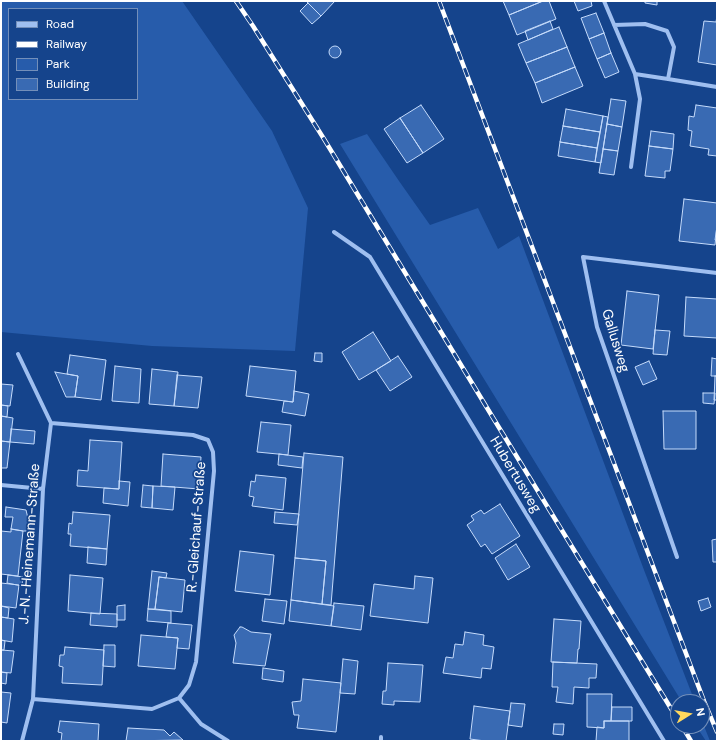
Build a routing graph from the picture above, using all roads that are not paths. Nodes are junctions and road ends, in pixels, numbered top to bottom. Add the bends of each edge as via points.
1 (604, 1) edge
2 (614, 26) junction
3 (635, 74) junction
4 (668, 79) junction
5 (717, 87) edge
6 (631, 167) dead end
7 (334, 232) dead end
8 (717, 273) edge
9 (18, 354) dead end
10 (51, 423) junction
11 (1, 485) edge
12 (43, 489) junction
13 (677, 557) dead end
14 (179, 698) junction
15 (32, 699) junction
16 (22, 741) edge
17 (228, 741) edge
18 (664, 741) edge

1 - 2 street
2 - 3 street
2 - 4 street via 645,24 667,31 674,47
3 - 4 street
3 - 6 street via 640,99
4 - 5 street
7 - 18 street, Hubertusweg via 370,258
8 - 13 street, Gallusweg via 583,257 597,327
9 - 10 street
10 - 12 street, J.-N.-Heinemann-Straße
10 - 14 street, R.-Gleichauf-Straße via 193,434 208,440 213,452 214,471 196,662 189,684
11 - 12 street
12 - 15 street, J.-N.-Heinemann-Straße
14 - 15 street via 152,709
14 - 17 street via 201,724
15 - 16 street, J.-N.-Heinemann-Straße

